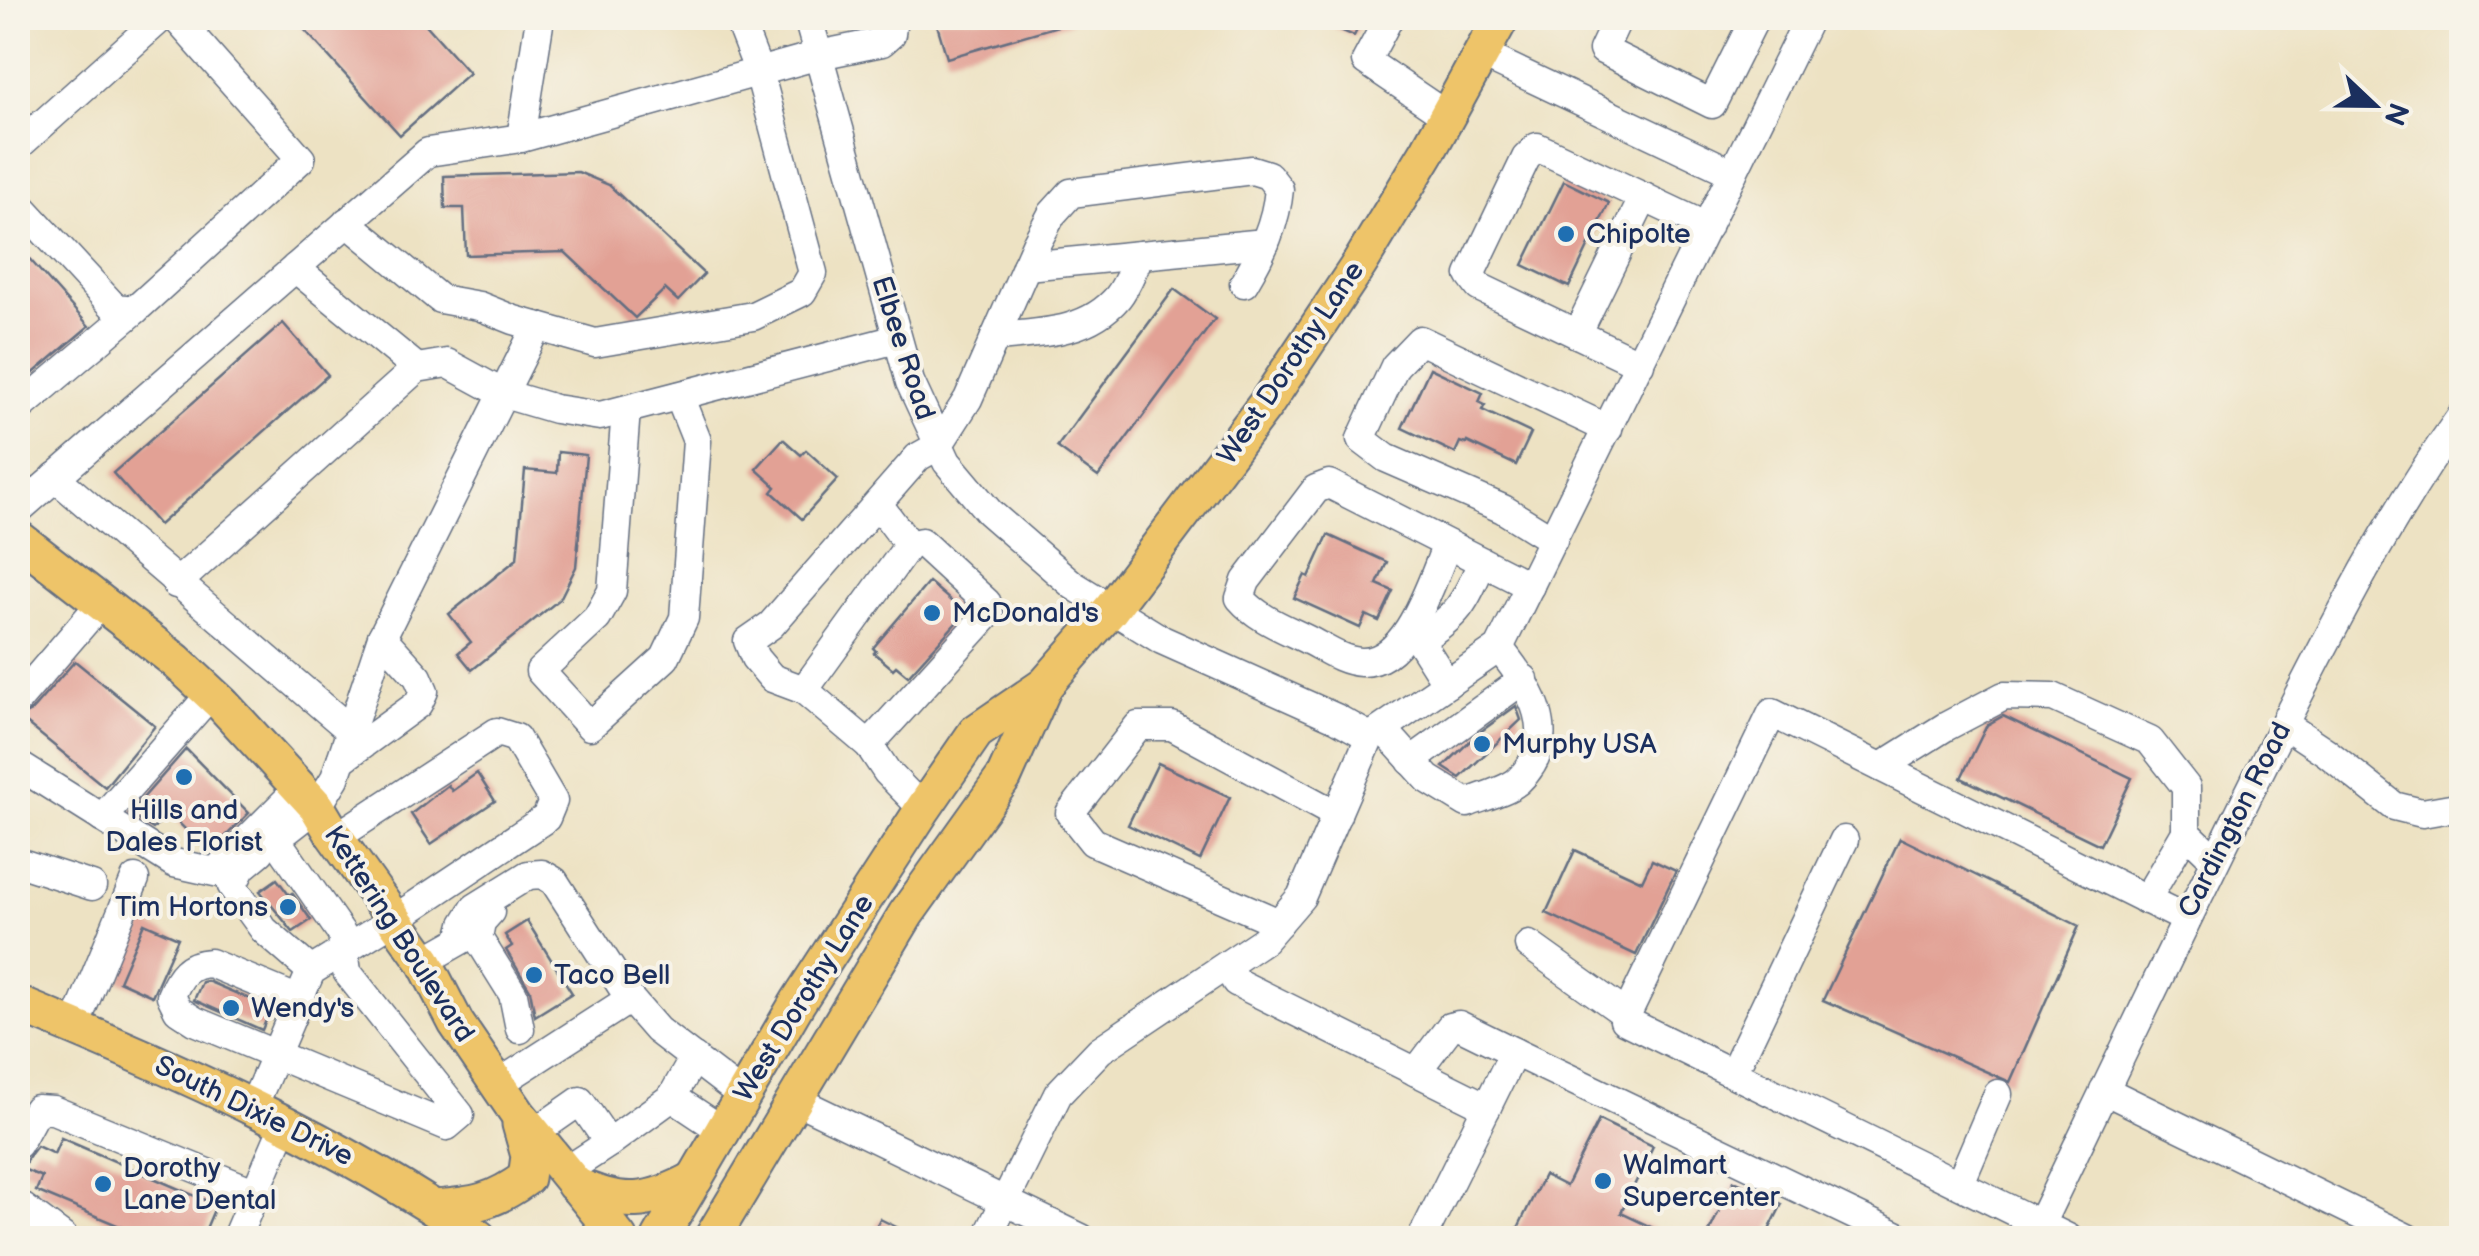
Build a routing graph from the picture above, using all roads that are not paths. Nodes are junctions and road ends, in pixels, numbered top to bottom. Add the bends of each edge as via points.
1 (160, 18) edge
2 (176, 18) edge
3 (540, 18) edge
4 (738, 18) edge
5 (808, 18) edge
6 (893, 18) edge
7 (1389, 18) edge
8 (1501, 18) edge
9 (1618, 18) edge
10 (1755, 18) edge
11 (1809, 18) edge
12 (1482, 54) junction
13 (819, 55) junction
14 (759, 72) junction
15 (1447, 116) junction
16 (521, 138) junction
17 (18, 146) edge
18 (1734, 174) junction
19 (1644, 197) junction
20 (18, 202) edge
21 (347, 222) junction
22 (1707, 227) junction
23 (1265, 244) junction
24 (1140, 255) junction
25 (1026, 266) junction
26 (295, 268) junction
27 (1244, 283) dead end
28 (136, 310) junction
29 (537, 326) junction
30 (1577, 334) junction
31 (995, 337) junction
32 (897, 339) junction
33 (1640, 364) junction
34 (418, 368) junction
35 (504, 394) junction
36 (679, 396) junction
37 (18, 409) edge
38 (626, 410) junction
39 (2462, 416) edge
40 (1608, 429) junction
41 (938, 446) junction
42 (54, 477) junction
43 (878, 504) junction
44 (18, 510) edge
45 (18, 538) edge
46 (1553, 540) junction
47 (1448, 544) junction
48 (909, 545) junction
49 (1482, 562) junction
50 (176, 584) junction
51 (1530, 586) junction
52 (102, 602) junction
53 (1112, 609) junction
54 (1415, 634) junction
55 (382, 636) junction
56 (1500, 648) junction
57 (1524, 679) junction
58 (1045, 684) junction
59 (1448, 684) junction
60 (804, 690) junction
61 (211, 694) junction
62 (18, 700) edge
63 (2284, 724) junction
64 (350, 730) junction
65 (1376, 733) junction
66 (869, 744) junction
67 (341, 760) junction
68 (1411, 760) junction
69 (18, 765) edge
70 (1880, 767) junction
71 (308, 798) junction
72 (2462, 806) edge
73 (923, 809) junction
74 (1337, 815) junction
75 (102, 818) junction
76 (2186, 832) junction
77 (335, 838) junction
78 (1844, 840) dead end
79 (280, 845) junction
80 (2215, 860) junction
81 (18, 862) edge
82 (135, 879) dead end
83 (92, 886) dead end
84 (561, 892) junction
85 (2146, 900) junction
86 (395, 919) junction
87 (2186, 919) junction
88 (1279, 923) junction
89 (461, 940) junction
90 (1529, 945) dead end
91 (344, 950) junction
92 (424, 961) junction
93 (306, 966) junction
94 (1227, 966) junction
95 (299, 1000) junction
96 (630, 1000) junction
97 (18, 1004) edge
98 (1627, 1015) junction
99 (74, 1028) junction
100 (520, 1028) junction
101 (1514, 1052) junction
102 (276, 1055) junction
103 (539, 1058) junction
104 (694, 1058) junction
105 (1416, 1072) junction
106 (1733, 1073) junction
107 (498, 1084) junction
108 (2104, 1090) junction
109 (1998, 1094) dead end
110 (744, 1096) junction
111 (672, 1097) junction
112 (796, 1100) junction
113 (28, 1102) edge
114 (253, 1107) junction
115 (1487, 1108) junction
116 (286, 1124) junction
117 (525, 1129) junction
118 (723, 1131) junction
119 (609, 1143) junction
120 (18, 1144) edge
121 (567, 1177) junction
122 (695, 1179) junction
123 (1960, 1184) junction
124 (256, 1193) junction
125 (1006, 1202) junction
126 (18, 1204) edge
127 (435, 1208) junction
128 (2037, 1230) edge
129 (718, 1233) edge
130 (64, 1238) edge
131 (236, 1238) edge
132 (480, 1238) edge
133 (619, 1238) edge
134 (660, 1238) edge
135 (987, 1238) edge
136 (1080, 1238) edge
137 (1422, 1238) edge
138 (1902, 1238) edge
139 (2068, 1238) edge
140 (2407, 1238) edge

1 - 17 street
2 - 28 street via 300,159
3 - 16 street
4 - 14 street
5 - 13 street, Elbee Road
6 - 13 street via 882,42
7 - 15 street via 1366,61
8 - 12 main road, West Dorothy Lane
9 - 10 street via 1603,50 1712,104
11 - 18 street
12 - 15 main road, West Dorothy Lane
12 - 18 street
13 - 14 street
13 - 32 street, Elbee Road
14 - 16 street
14 - 29 street via 813,273 802,292 753,316 595,342
15 - 53 main road, West Dorothy Lane via 1309,341
16 - 21 street via 428,152
18 - 22 street
19 - 22 street
19 - 30 street
19 - 30 street via 1537,147 1526,158 1470,275 1479,287
20 - 28 street via 115,308
21 - 26 street
21 - 29 street via 440,299
22 - 33 street
23 - 24 street
23 - 25 street via 1278,189 1252,170 1071,193 1052,214
23 - 27 street
24 - 25 street
24 - 31 street via 1119,296 1093,318 1062,331
25 - 31 street
26 - 34 street
26 - 42 street
28 - 37 street
29 - 35 street
30 - 33 street
31 - 41 street
32 - 36 street
32 - 41 street, Elbee Road
33 - 40 street
34 - 35 street via 447,363
34 - 50 street
35 - 38 street via 600,416
35 - 55 street
36 - 38 street
36 - 38 street via 697,441 684,618 664,658 590,726 540,670 597,618 612,591
39 - 63 street, Cardington Road via 2360,575
40 - 46 street
40 - 46 street via 1420,340 1395,366 1361,439 1386,458 1503,509
41 - 43 street via 918,457
41 - 53 street, Elbee Road via 1022,544
42 - 44 street
42 - 50 street
43 - 48 street
43 - 60 street via 771,625 748,641 772,678
45 - 52 main road, Kettering Boulevard
46 - 51 street
47 - 49 street
47 - 54 street
47 - 54 street via 1329,484 1316,488 1240,598 1252,612 1344,659 1365,662 1389,654
48 - 60 street
48 - 66 street via 921,542 987,603 989,613
49 - 51 street
49 - 54 street via 1463,606 1446,623
50 - 64 street
51 - 56 street
52 - 61 main road, Kettering Boulevard
52 - 62 street
53 - 58 main road, West Dorothy Lane
53 - 65 street, Elbee Road via 1162,640
54 - 59 street
55 - 64 street
55 - 67 street via 424,691 418,704
56 - 57 street
56 - 59 street
57 - 68 street
57 - 68 street via 1538,704 1540,733 1534,759 1516,782 1467,803
58 - 73 main road, West Dorothy Lane via 976,732
58 - 112 main road, West Dorothy Lane via 1004,777 906,914
59 - 65 street
60 - 66 street
61 - 71 main road, Kettering Boulevard
61 - 75 street
63 - 72 street via 2394,806 2422,813
63 - 80 street, Cardington Road
64 - 67 street
65 - 68 street
65 - 74 street
66 - 73 street
67 - 71 street via 335,778
69 - 75 street
70 - 76 street via 2004,696 2053,697 2150,741 2186,787
70 - 85 street
70 - 98 street via 1772,713
71 - 75 street via 216,872 174,863
71 - 77 main road, Kettering Boulevard
71 - 79 street
73 - 110 main road, West Dorothy Lane
74 - 88 street via 1302,898
74 - 88 street via 1172,726 1138,726 1070,813 1092,842
76 - 80 street
76 - 85 street
77 - 86 main road, Kettering Boulevard
77 - 86 street via 497,732 516,738 554,801 546,818
78 - 106 street
79 - 91 street via 342,934
79 - 93 street via 242,867 232,886 264,930
80 - 87 street, Cardington Road
81 - 83 street
82 - 99 street
84 - 89 street via 542,874 528,874 474,908
84 - 96 street
84 - 100 street via 538,884 481,922 478,938 513,994
85 - 87 street
86 - 91 street
86 - 92 main road, Kettering Boulevard
87 - 108 street, Cardington Road
88 - 94 street
89 - 92 street
89 - 100 street
90 - 98 street
91 - 93 street
91 - 102 street via 347,972 460,1115 447,1126
92 - 107 main road, Kettering Boulevard
93 - 95 street
94 - 105 street via 1236,982
94 - 125 street via 1100,1050 1058,1094
95 - 102 street
95 - 102 street via 210,963 194,964 178,978 171,996 178,1010
96 - 103 street
96 - 104 street
97 - 99 main road, South Dixie Drive
98 - 106 street via 1624,1020
99 - 114 main road, South Dixie Drive
100 - 103 street
101 - 105 street via 1459,1026 1450,1028
101 - 115 street
101 - 138 street
102 - 114 street
103 - 107 street
104 - 110 street
104 - 111 street
105 - 115 street
106 - 123 street
107 - 117 main road, Kettering Boulevard
108 - 128 street, Cardington Road
108 - 140 street
109 - 123 street
110 - 118 main road, West Dorothy Lane
111 - 118 street
111 - 119 street
112 - 125 street
112 - 129 main road, West Dorothy Lane
113 - 120 street
113 - 124 street
114 - 116 main road, South Dixie Drive
115 - 137 street
116 - 124 street
116 - 127 main road, South Dixie Drive
117 - 119 street via 580,1100
117 - 121 main road, Kettering Boulevard
117 - 127 main road via 526,1178 502,1196
118 - 122 main road, West Dorothy Lane
119 - 121 street
121 - 122 main road via 601,1196 642,1200
121 - 133 main road, Kettering Boulevard
122 - 134 main road, West Dorothy Lane
123 - 128 street
124 - 131 street
125 - 135 street
125 - 136 street
126 - 130 street
127 - 132 main road, South Dixie Drive
128 - 139 street

